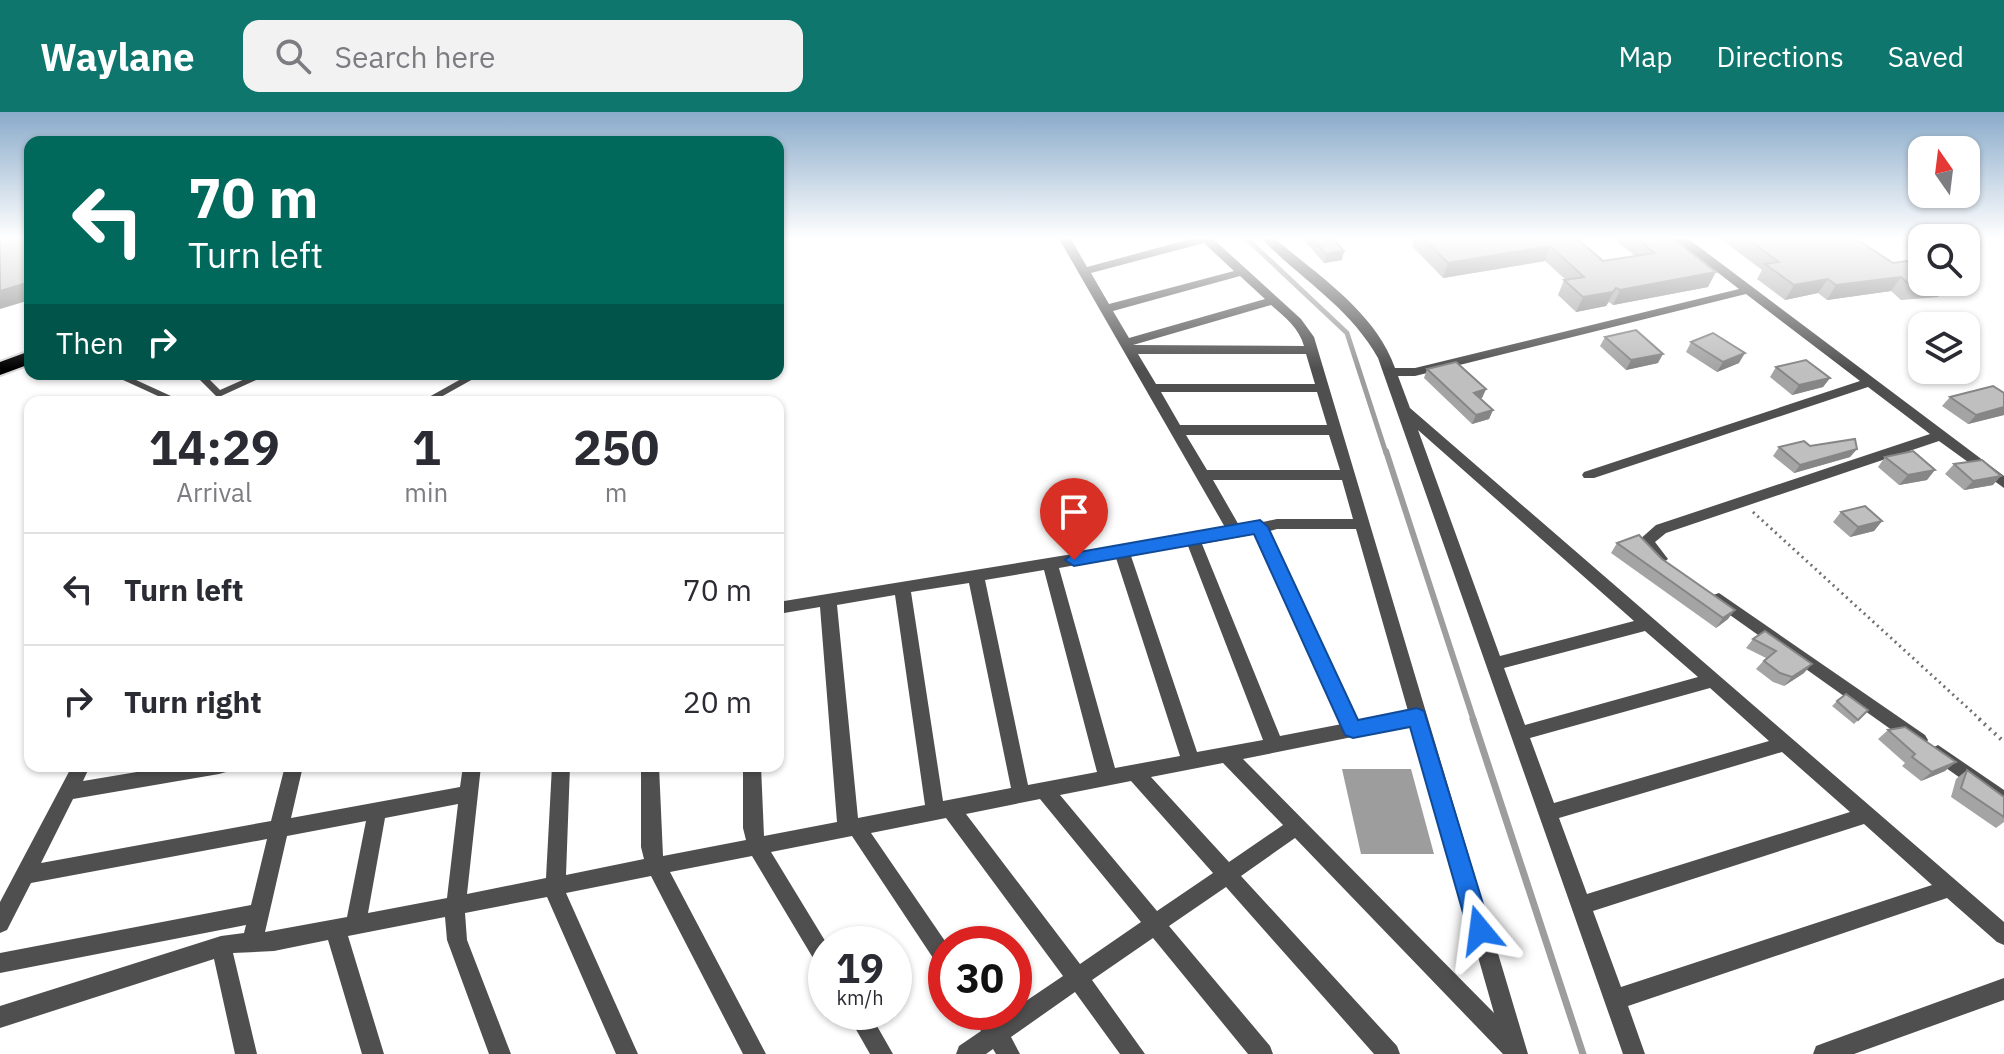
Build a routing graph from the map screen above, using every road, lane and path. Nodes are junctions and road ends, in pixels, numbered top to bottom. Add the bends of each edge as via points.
1 (1090, 281) edge
2 (1209, 281) edge
3 (1252, 281) edge
4 (1314, 281) edge
5 (1736, 281) edge
6 (1748, 290) junction
7 (1273, 301) junction
8 (1106, 309) junction
9 (1128, 346) junction
10 (1312, 350) junction
11 (24, 359) edge
12 (0, 369) edge
13 (1390, 372) junction
14 (130, 380) edge
15 (205, 380) edge
16 (250, 380) edge
17 (466, 380) edge
18 (1870, 382) junction
19 (1152, 388) junction
20 (1323, 388) junction
21 (166, 396) edge
22 (436, 396) edge
23 (1403, 410) junction
24 (1176, 430) junction
25 (1335, 430) junction
26 (1941, 435) junction
27 (1203, 475) junction
28 (1348, 475) junction
29 (1589, 475) dead end
30 (2004, 483) edge
31 (1741, 502) junction
32 (1362, 524) junction
33 (1260, 527) junction
34 (1236, 533) junction
35 (1193, 540) junction
36 (1122, 552) junction
37 (1050, 563) junction
38 (1676, 570) edge
39 (976, 576) junction
40 (902, 588) junction
41 (1702, 588) edge
42 (828, 600) junction
43 (784, 607) edge
44 (1648, 624) junction
45 (1494, 664) junction
46 (1713, 680) junction
47 (1417, 717) junction
48 (1353, 729) junction
49 (1519, 734) junction
50 (2004, 742) edge
51 (1785, 744) junction
52 (1274, 745) junction
53 (1226, 754) junction
54 (1191, 761) junction
55 (78, 772) edge
56 (184, 772) edge
57 (293, 772) edge
58 (471, 772) edge
59 (561, 772) edge
60 (650, 772) edge
61 (752, 772) edge
62 (1135, 772) junction
63 (1108, 777) junction
64 (1044, 790) junction
65 (68, 792) junction
66 (469, 794) junction
67 (1021, 794) junction
68 (2004, 801) edge
69 (943, 810) junction
70 (377, 811) junction
71 (1548, 813) junction
72 (1867, 815) junction
73 (852, 827) junction
74 (1296, 827) junction
75 (279, 828) junction
76 (757, 846) junction
77 (656, 866) junction
78 (1227, 874) junction
79 (25, 875) junction
80 (555, 886) junction
81 (1950, 888) junction
82 (456, 905) junction
83 (1581, 905) junction
84 (259, 913) junction
85 (0, 923) edge
86 (1155, 924) junction
87 (346, 926) junction
88 (808, 931) edge
89 (928, 935) edge
90 (2004, 935) edge
91 (252, 942) junction
92 (221, 946) junction
93 (0, 963) edge
94 (1077, 978) junction
95 (2004, 989) edge
96 (1615, 1000) junction
97 (0, 1017) edge
98 (868, 1030) edge
99 (993, 1030) edge
100 (996, 1034) junction
101 (1516, 1053) edge
102 (246, 1054) edge
103 (373, 1054) edge
104 (500, 1054) edge
105 (627, 1054) edge
106 (755, 1054) edge
107 (882, 1054) edge
108 (967, 1054) edge
109 (1009, 1054) edge
110 (1134, 1054) edge
111 (1262, 1054) edge
112 (1389, 1054) edge
113 (1634, 1054) edge
114 (1824, 1054) edge

1 - 8 street
2 - 8 street
3 - 7 street
4 - 13 street via 1369,331
5 - 6 street
6 - 13 street via 1415,372
6 - 18 street
7 - 9 street
7 - 10 street via 1305,331
8 - 9 street
9 - 10 street
9 - 19 street
10 - 20 street
11 - 12 highway
13 - 23 street
14 - 21 lane
15 - 16 lane via 219,394
17 - 22 lane
18 - 26 street
18 - 29 street
19 - 20 street
19 - 24 street
20 - 25 street
23 - 44 street
23 - 45 street
24 - 25 street
24 - 27 street
25 - 28 street
26 - 30 street
26 - 31 street
27 - 28 street
27 - 34 street
28 - 32 street
31 - 38 street via 1648,537 1652,553
31 - 50 path
32 - 33 street
32 - 47 street
33 - 34 street
33 - 48 street
34 - 35 street
35 - 36 street
35 - 52 street
36 - 37 street
36 - 54 street
37 - 39 street
37 - 63 street
39 - 40 street
39 - 67 street
40 - 42 street
40 - 69 street
41 - 68 street
42 - 43 street
42 - 73 street
44 - 45 street
44 - 46 street
45 - 49 street
46 - 49 street
46 - 51 street
47 - 48 street
47 - 101 street
48 - 52 street
49 - 71 street
51 - 71 street
51 - 72 street
52 - 53 street
53 - 54 street
53 - 74 street
54 - 62 street
55 - 65 street
56 - 65 street
57 - 75 street
58 - 66 street
59 - 80 street
60 - 77 street
61 - 76 street
62 - 63 street
62 - 78 street
63 - 64 street
64 - 67 street
64 - 86 street
65 - 79 street
66 - 70 street
66 - 82 street
67 - 69 street
69 - 73 street
69 - 94 street
70 - 75 street
70 - 87 street
71 - 83 street
72 - 81 street
72 - 83 street
73 - 76 street
73 - 89 street
74 - 78 street
74 - 101 street
75 - 79 street
75 - 84 street
76 - 77 street
76 - 88 street
77 - 80 street
77 - 106 street
78 - 86 street
78 - 112 street
79 - 85 street
80 - 82 street
80 - 105 street
81 - 90 street
81 - 96 street
82 - 87 street
82 - 104 street via 457,940
83 - 96 street
84 - 91 street
84 - 93 street
86 - 94 street
86 - 111 street
87 - 91 street
87 - 103 street
91 - 92 street
92 - 97 street
92 - 102 street
94 - 100 street
94 - 110 street
95 - 114 street
96 - 113 street
98 - 107 street
99 - 100 street
100 - 108 street
100 - 109 street

